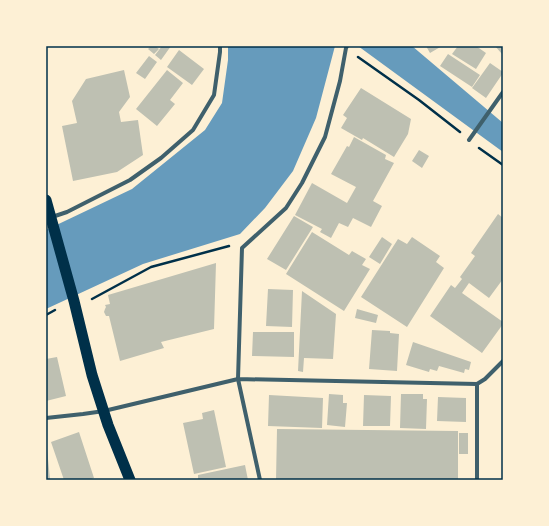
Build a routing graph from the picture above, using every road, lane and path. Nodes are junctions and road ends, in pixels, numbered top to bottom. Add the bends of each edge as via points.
1 (220, 46) edge
2 (346, 47) edge
3 (503, 92) edge
4 (469, 140) junction
5 (503, 165) edge
6 (46, 200) edge
7 (50, 221) edge
8 (242, 248) junction
9 (92, 299) dead end
10 (55, 310) dead end
11 (46, 315) edge
12 (503, 361) edge
13 (238, 378) junction
14 (477, 384) junction
15 (104, 412) junction
16 (46, 418) edge
17 (130, 480) edge
18 (260, 480) edge
19 (477, 480) edge

1 - 7 street via 214,95 192,130 161,158 130,180
2 - 4 path
2 - 8 street via 325,138 302,183 286,208
3 - 4 street
4 - 5 path
6 - 7 highway
7 - 15 highway
8 - 9 path via 232,245 151,267
8 - 13 street
10 - 11 path
12 - 14 street via 485,380
13 - 14 street
13 - 15 street
13 - 18 street
14 - 19 street
15 - 16 street
15 - 17 highway

